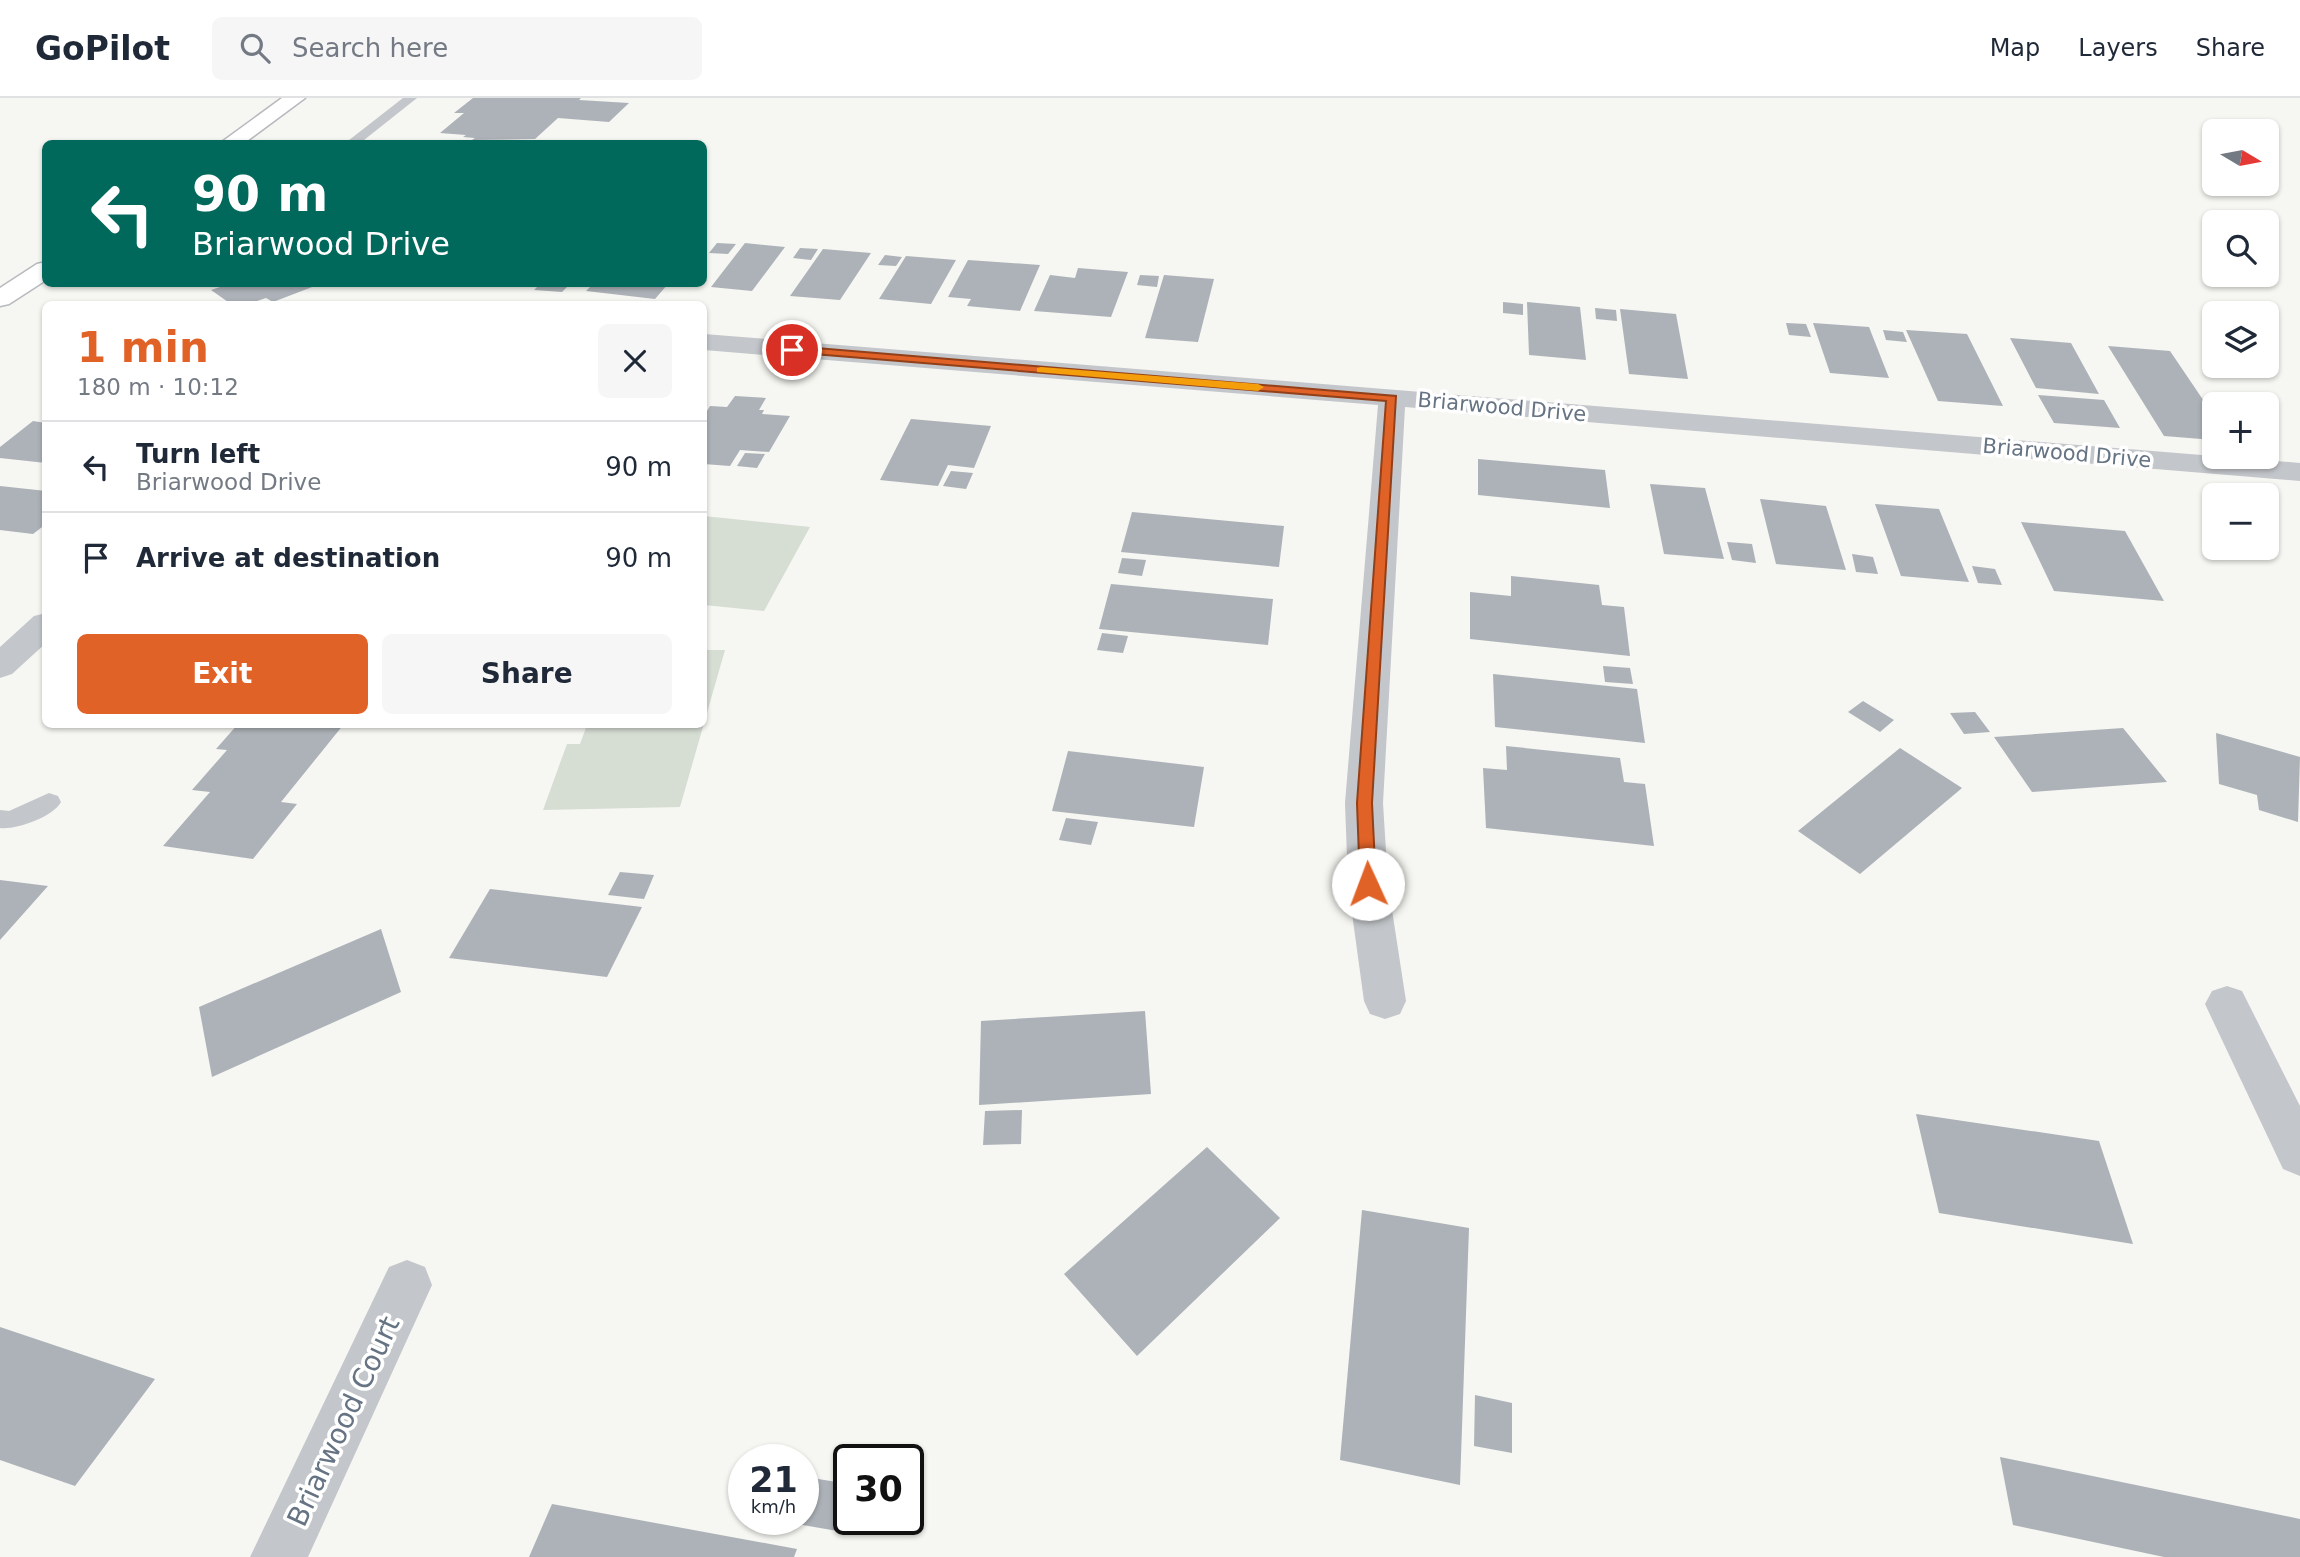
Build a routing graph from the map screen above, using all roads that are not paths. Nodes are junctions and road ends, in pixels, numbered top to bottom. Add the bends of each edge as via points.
1 (295, 98) edge
2 (411, 98) edge
3 (235, 140) edge
4 (355, 140) edge
5 (42, 272) edge
6 (0, 299) edge
7 (707, 342) edge
8 (1392, 398) junction
9 (2300, 472) edge
10 (42, 628) edge
11 (0, 666) edge
12 (48, 802) dead end
13 (0, 819) edge
14 (1385, 1001) dead end
15 (2227, 1004) dead end
16 (2300, 1154) edge
17 (407, 1285) dead end
18 (279, 1557) edge

1 - 3 main road
2 - 4 lane
5 - 6 main road
7 - 8 street, Briarwood Drive
8 - 9 street, Briarwood Drive
8 - 14 street via 1364,803 1368,884
10 - 11 street
12 - 13 lane via 12,820
15 - 16 street
17 - 18 street, Briarwood Court

